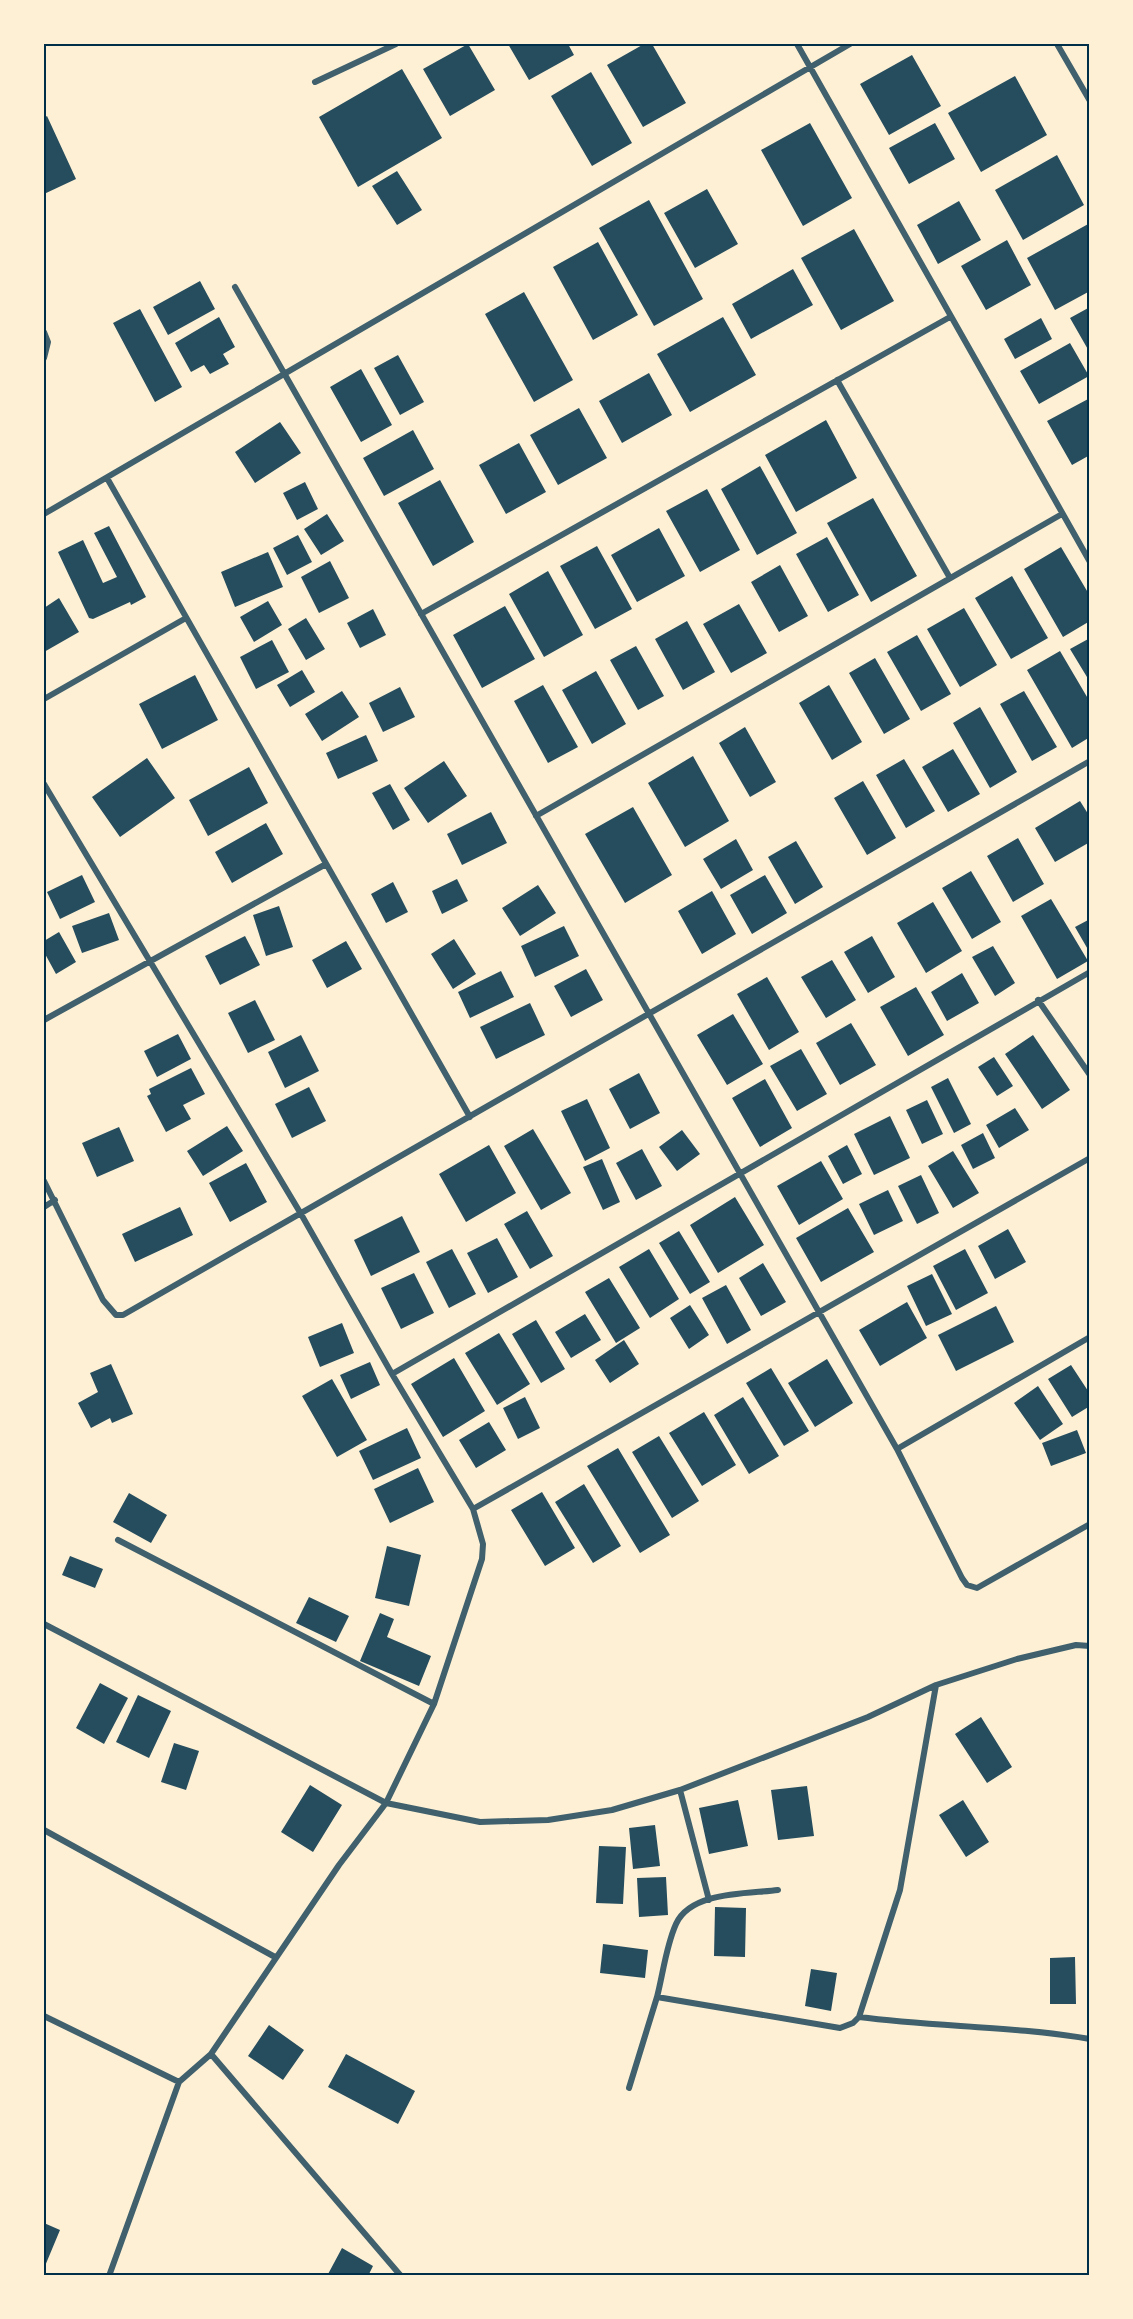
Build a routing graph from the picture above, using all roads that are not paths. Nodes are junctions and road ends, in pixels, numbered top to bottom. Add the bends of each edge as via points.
1 (396, 44) edge
2 (797, 44) edge
3 (850, 44) edge
4 (1057, 44) edge
5 (808, 68) junction
6 (315, 82) dead end
7 (1089, 101) edge
8 (235, 287) dead end
9 (950, 317) junction
10 (44, 332) edge
11 (44, 358) edge
12 (284, 374) junction
13 (837, 380) junction
14 (107, 477) junction
15 (44, 514) edge
16 (1062, 514) junction
17 (1089, 562) edge
18 (950, 578) junction
19 (421, 614) junction
20 (186, 618) junction
21 (44, 699) edge
22 (1089, 761) edge
23 (44, 784) edge
24 (536, 816) junction
25 (326, 864) junction
26 (150, 962) junction
27 (1089, 972) edge
28 (1038, 1000) junction
29 (650, 1014) junction
30 (44, 1020) edge
31 (1089, 1075) edge
32 (470, 1117) junction
33 (1089, 1158) edge
34 (741, 1174) junction
35 (44, 1181) edge
36 (55, 1200) junction
37 (44, 1206) edge
38 (302, 1214) junction
39 (819, 1312) junction
40 (1089, 1337) edge
41 (392, 1374) junction
42 (897, 1449) junction
43 (473, 1509) junction
44 (1089, 1524) edge
45 (118, 1540) dead end
46 (44, 1624) edge
47 (1089, 1646) edge
48 (936, 1685) junction
49 (434, 1704) junction
50 (680, 1790) junction
51 (386, 1803) junction
52 (44, 1830) edge
53 (778, 1890) dead end
54 (709, 1900) junction
55 (275, 1957) junction
56 (657, 1997) junction
57 (44, 2016) edge
58 (859, 2017) junction
59 (1089, 2039) edge
60 (211, 2054) junction
61 (179, 2082) junction
62 (628, 2088) dead end
63 (109, 2276) edge
64 (401, 2276) edge

1 - 6 street
2 - 5 street
3 - 5 street
4 - 7 street
5 - 9 street
5 - 12 street
8 - 12 street
9 - 13 street
9 - 16 street
10 - 11 street via 48,350
12 - 14 street
12 - 19 street
13 - 18 street
13 - 19 street
14 - 15 street
14 - 20 street
16 - 17 street
16 - 18 street
18 - 24 street
19 - 24 street
20 - 21 street
20 - 25 street
22 - 29 street
23 - 26 street
24 - 29 street
25 - 26 street
25 - 32 street
26 - 30 street
26 - 38 street
27 - 28 street
28 - 31 street
28 - 34 street
29 - 32 street
29 - 34 street
32 - 38 street
33 - 39 street
34 - 39 street
34 - 41 street
35 - 36 street
36 - 37 street
36 - 38 street via 103,1300 116,1315 123,1315
38 - 41 street
39 - 42 street
39 - 43 street
40 - 42 street
41 - 43 street
42 - 44 street via 967,1585 977,1588
43 - 49 street via 483,1544 482,1559
45 - 49 street
46 - 51 street
47 - 48 street via 1076,1645 1017,1659
48 - 50 street via 868,1717
48 - 58 street via 900,1890
49 - 51 street
50 - 51 street via 612,1810 548,1820 480,1822
50 - 54 street
51 - 55 street
52 - 55 street
53 - 54 street
54 - 56 street via 694,1905 676,1925
55 - 60 street
56 - 58 street via 840,2028
56 - 62 street
57 - 61 street
58 - 59 street via 923,2025 1041,2031
60 - 61 street
60 - 64 street
61 - 63 street

